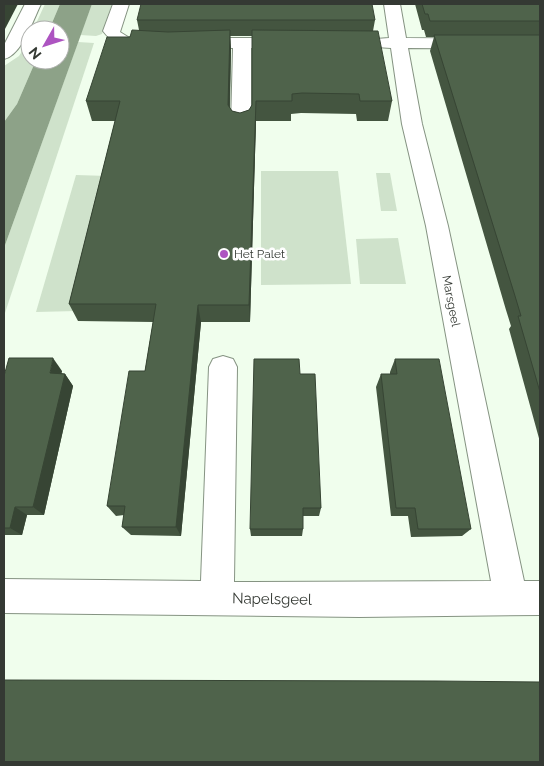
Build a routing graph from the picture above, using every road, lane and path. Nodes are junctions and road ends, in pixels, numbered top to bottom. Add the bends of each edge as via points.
1 (33, 4) edge
2 (120, 4) edge
3 (392, 4) edge
4 (242, 43) junction
5 (304, 43) edge
6 (362, 43) edge
7 (400, 43) junction
8 (540, 44) edge
9 (4, 54) edge
10 (241, 125) edge
11 (223, 367) dead end
12 (4, 596) edge
13 (217, 598) junction
14 (526, 598) edge

1 - 9 street via 11,48
2 - 4 street via 111,31 114,37 123,41
3 - 7 street, Marsgeel
4 - 5 street
4 - 10 street
6 - 7 street
7 - 8 street
7 - 14 street, Marsgeel via 412,124
11 - 13 street
12 - 13 street, Napelsgeel
13 - 14 street, Napelsgeel

